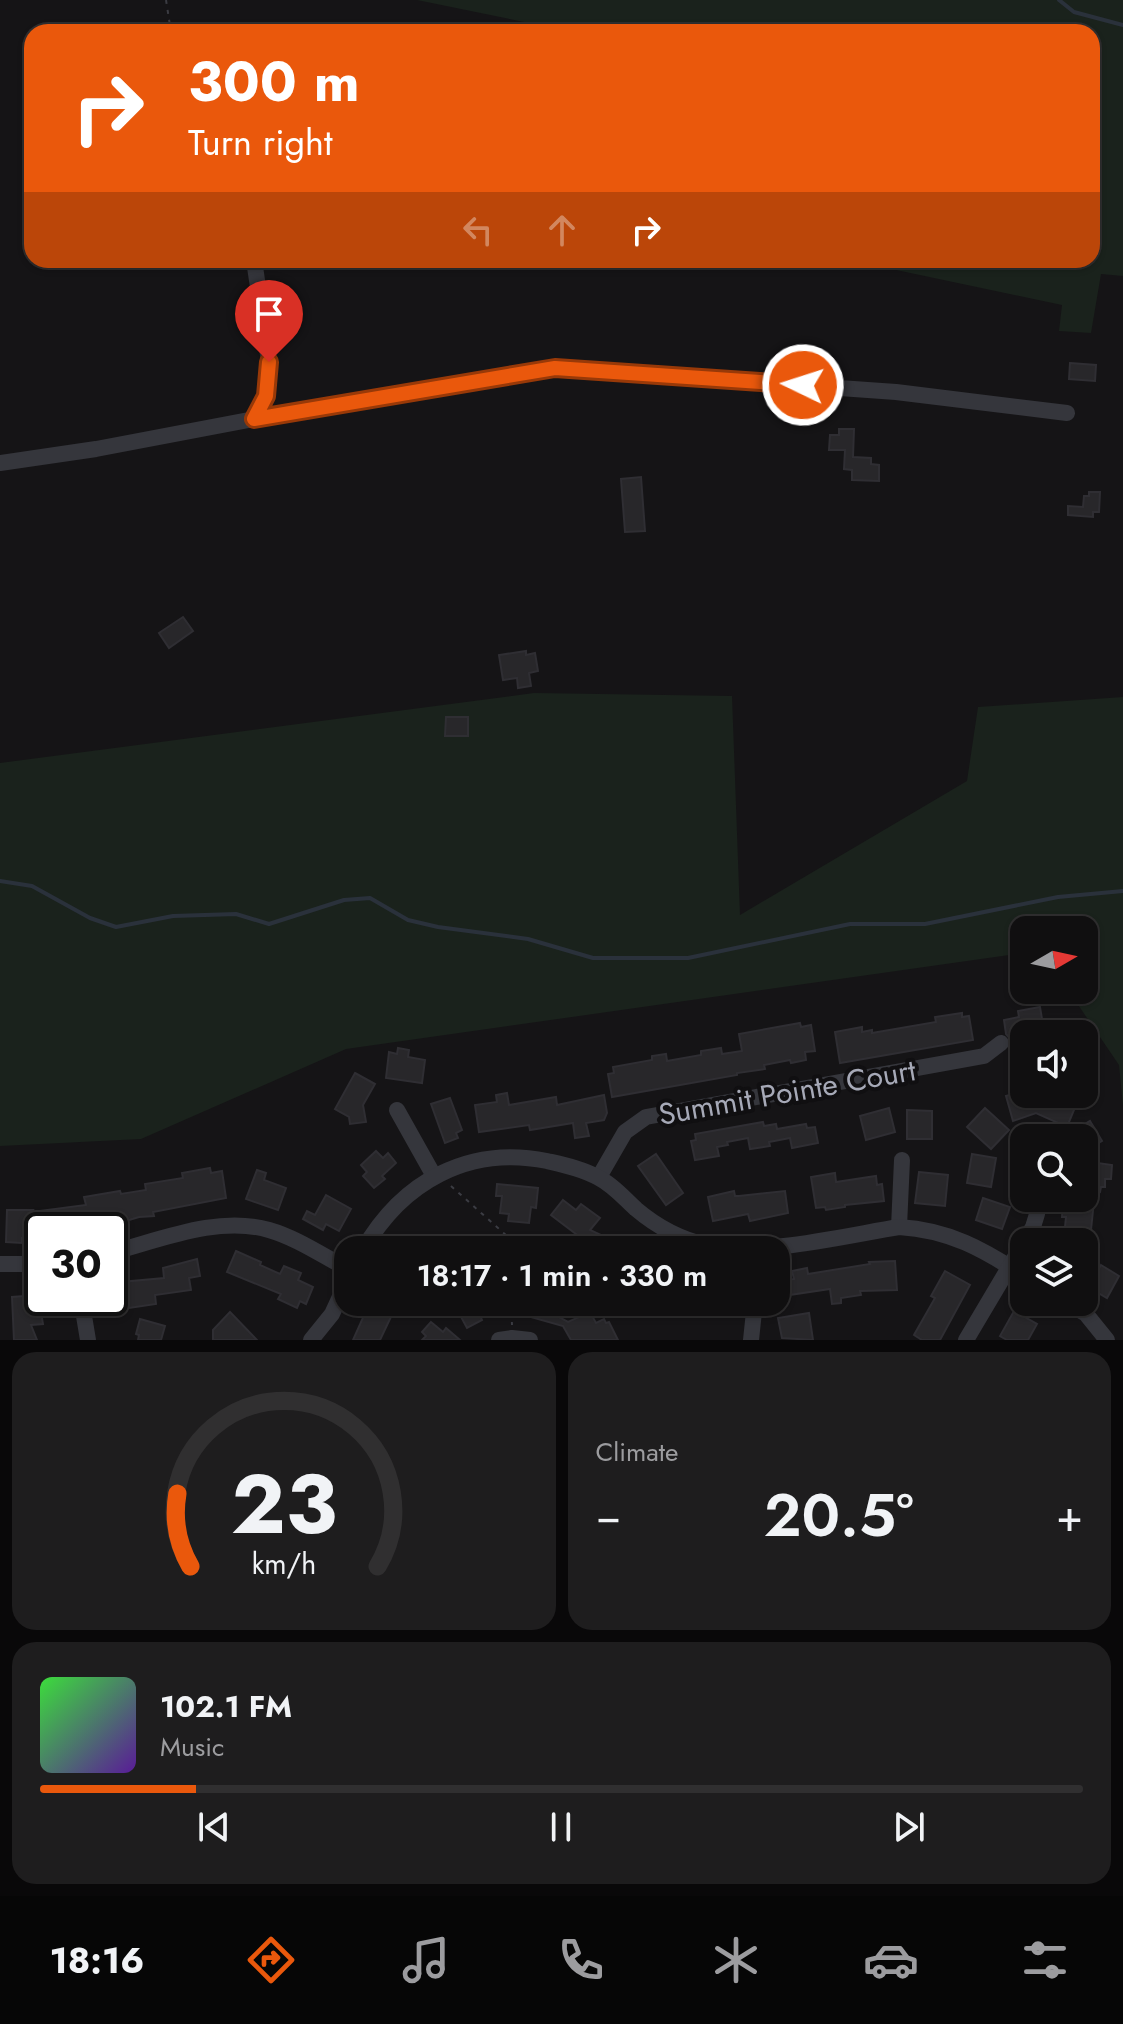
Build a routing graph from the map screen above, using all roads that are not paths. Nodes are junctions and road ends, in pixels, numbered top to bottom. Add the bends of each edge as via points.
1 (255, 268) edge
2 (1067, 413) dead end
3 (254, 419) junction
4 (0, 463) edge
5 (1001, 1043) dead end
6 (397, 1110) dead end
7 (902, 1160) dead end
8 (438, 1174) junction
9 (599, 1177) junction
10 (1037, 1212) edge
11 (899, 1227) junction
12 (373, 1236) edge
13 (681, 1236) edge
14 (790, 1244) edge
15 (128, 1248) edge
16 (334, 1262) edge
17 (0, 1264) edge
18 (24, 1264) edge
19 (1009, 1266) junction
20 (334, 1310) edge
21 (84, 1316) edge
22 (754, 1316) edge
23 (1088, 1316) edge
24 (506, 1339) edge
25 (88, 1340) edge
26 (311, 1340) edge
27 (530, 1340) edge
28 (751, 1340) edge
29 (966, 1340) edge
30 (1107, 1340) edge

1 - 3 street via 269,362 266,396
2 - 3 street via 896,392 555,368
3 - 4 street
5 - 9 street, Summit Pointe Court via 984,1056 646,1117 625,1132
6 - 8 street
7 - 11 street
8 - 9 street via 486,1159 523,1158
8 - 12 street via 394,1206
9 - 13 street via 638,1210
10 - 19 street
11 - 14 street
11 - 19 street via 954,1236
15 - 16 street via 232,1225 269,1230
17 - 18 street
19 - 29 street
20 - 26 street
21 - 25 street
22 - 28 street
23 - 30 street
24 - 27 street

